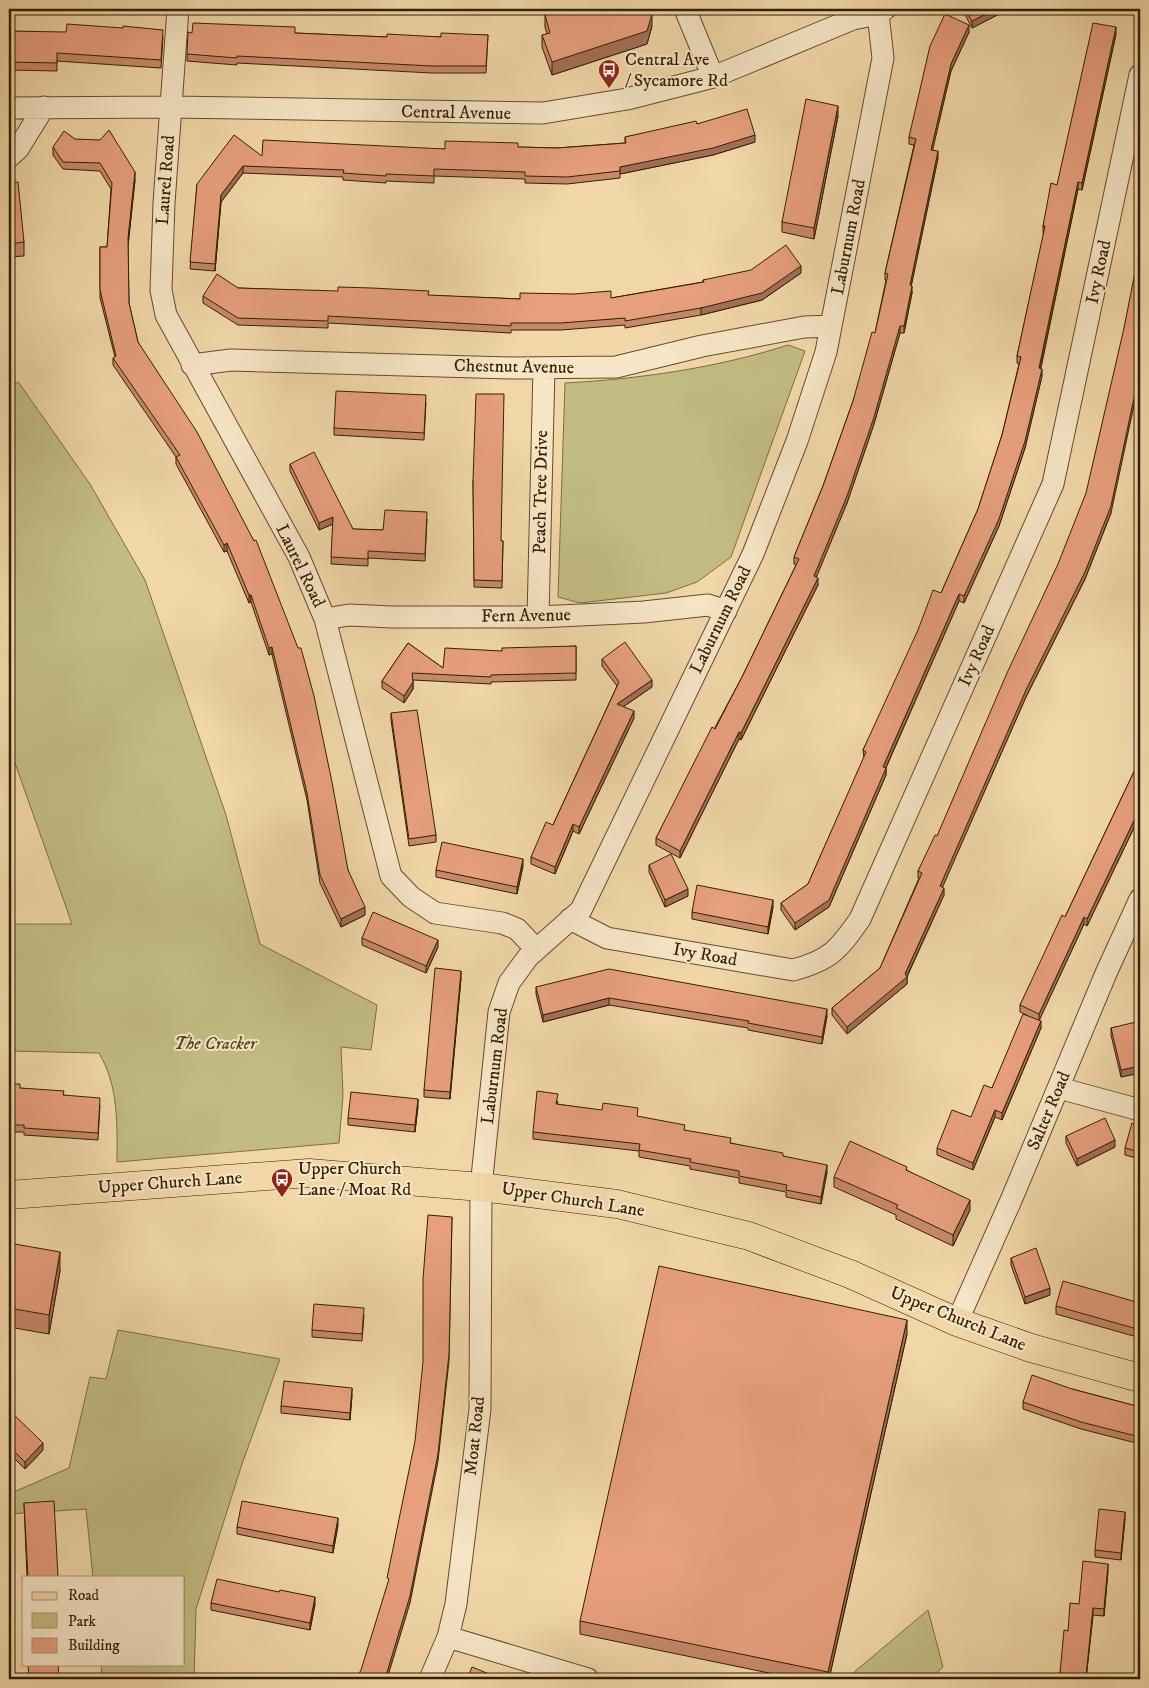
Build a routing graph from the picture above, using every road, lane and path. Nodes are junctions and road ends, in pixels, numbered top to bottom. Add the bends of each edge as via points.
1 (178, 9) edge
2 (685, 9) edge
3 (882, 12) edge
4 (1140, 76) edge
5 (713, 77) junction
6 (44, 107) junction
7 (171, 107) junction
8 (9, 108) edge
9 (9, 157) edge
10 (831, 326) junction
11 (192, 365) junction
12 (544, 368) junction
13 (726, 611) junction
14 (538, 617) junction
15 (325, 619) junction
16 (1140, 899) edge
17 (570, 919) junction
18 (536, 949) junction
19 (1059, 1088) junction
20 (1140, 1110) edge
21 (481, 1187) junction
22 (9, 1195) edge
23 (957, 1322) junction
24 (1140, 1378) edge
25 (448, 1636) junction
26 (430, 1679) edge
27 (588, 1679) edge

1 - 7 street, Laurel Road
2 - 5 street
3 - 5 street, Central Avenue via 853,19
3 - 10 street, Laburnum Road via 883,58
4 - 17 street, Ivy Road via 1053,484 860,919 832,955 794,970 607,938
5 - 7 street, Central Avenue via 628,100 542,113
6 - 7 street, Central Avenue
6 - 8 street, Central Avenue
6 - 9 street via 18,149
7 - 11 street, Laurel Road via 161,290 166,315
10 - 12 street, Chestnut Avenue via 804,327 702,346 616,367
10 - 13 street, Laburnum Road via 826,352 797,441 753,554
11 - 12 street, Chestnut Avenue via 231,360
11 - 15 street, Laurel Road via 299,557
12 - 14 street, Peach Tree Drive
13 - 14 street, Fern Avenue via 708,605
13 - 17 street, Laburnum Road via 581,910
14 - 15 street, Fern Avenue via 392,618 349,615
15 - 18 street, Laurel Road via 391,876 435,913 502,923 516,929
16 - 19 street, Salter Road
17 - 18 street, Laburnum Road
18 - 21 street, Laburnum Road via 509,983 499,1012
19 - 20 street
19 - 23 street, Salter Road
21 - 22 main road, Upper Church Lane via 309,1173
21 - 23 main road, Upper Church Lane via 617,1204 749,1236 850,1274
21 - 25 street, Moat Road via 480,1408 456,1604
23 - 24 main road, Upper Church Lane via 1031,1348
25 - 26 street, Moat Road
25 - 27 street

